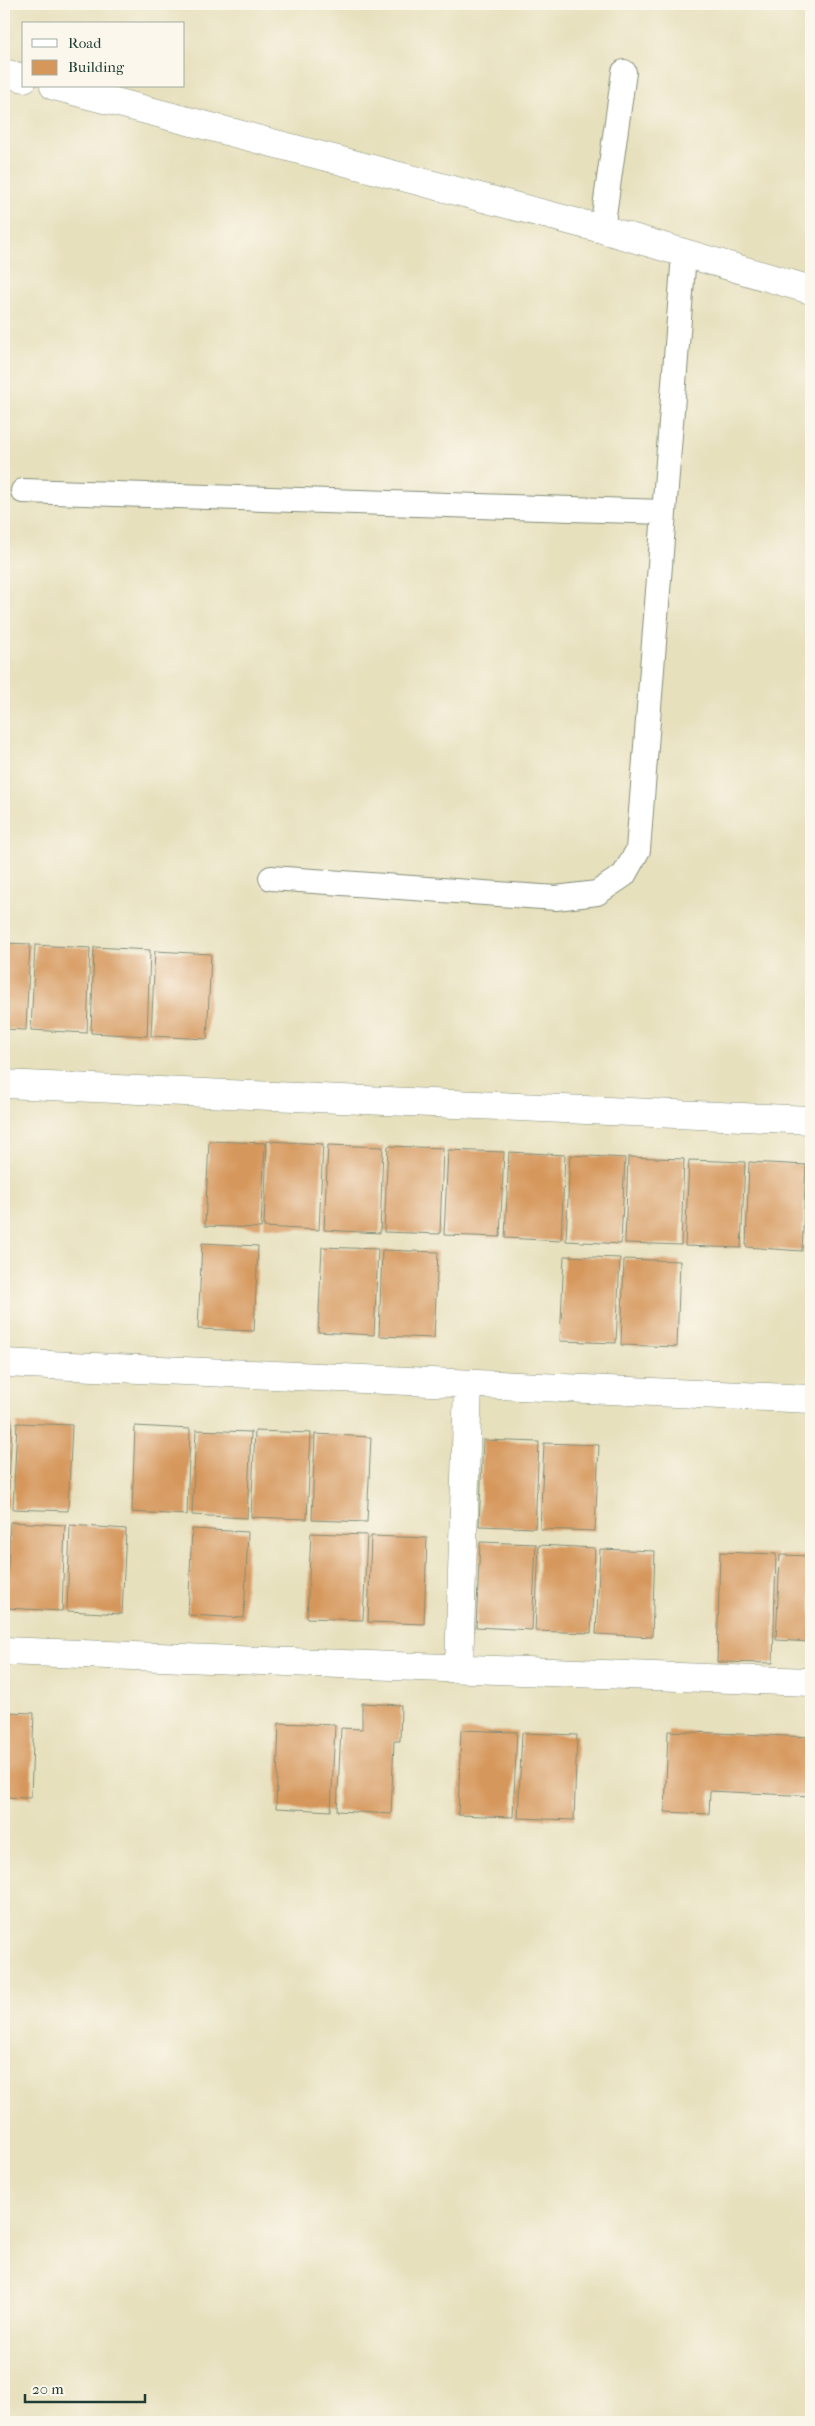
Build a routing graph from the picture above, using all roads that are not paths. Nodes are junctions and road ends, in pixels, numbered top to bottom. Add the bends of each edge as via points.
1 (624, 72) dead end
2 (4, 73) edge
3 (22, 78) edge
4 (62, 88) edge
5 (602, 229) junction
6 (684, 254) junction
7 (811, 290) edge
8 (23, 491) dead end
9 (664, 512) junction
10 (271, 878) dead end
11 (4, 1084) edge
12 (811, 1120) edge
13 (4, 1363) edge
14 (468, 1384) junction
15 (811, 1399) edge
16 (4, 1651) edge
17 (459, 1668) junction
18 (811, 1682) edge

1 - 5 lane
2 - 3 street
4 - 5 street
5 - 6 street
6 - 7 street
6 - 9 lane
8 - 9 lane
9 - 10 lane via 638,850 624,875 597,893 556,898
11 - 12 street
13 - 14 street
14 - 15 street
14 - 17 street
16 - 17 street
17 - 18 street

